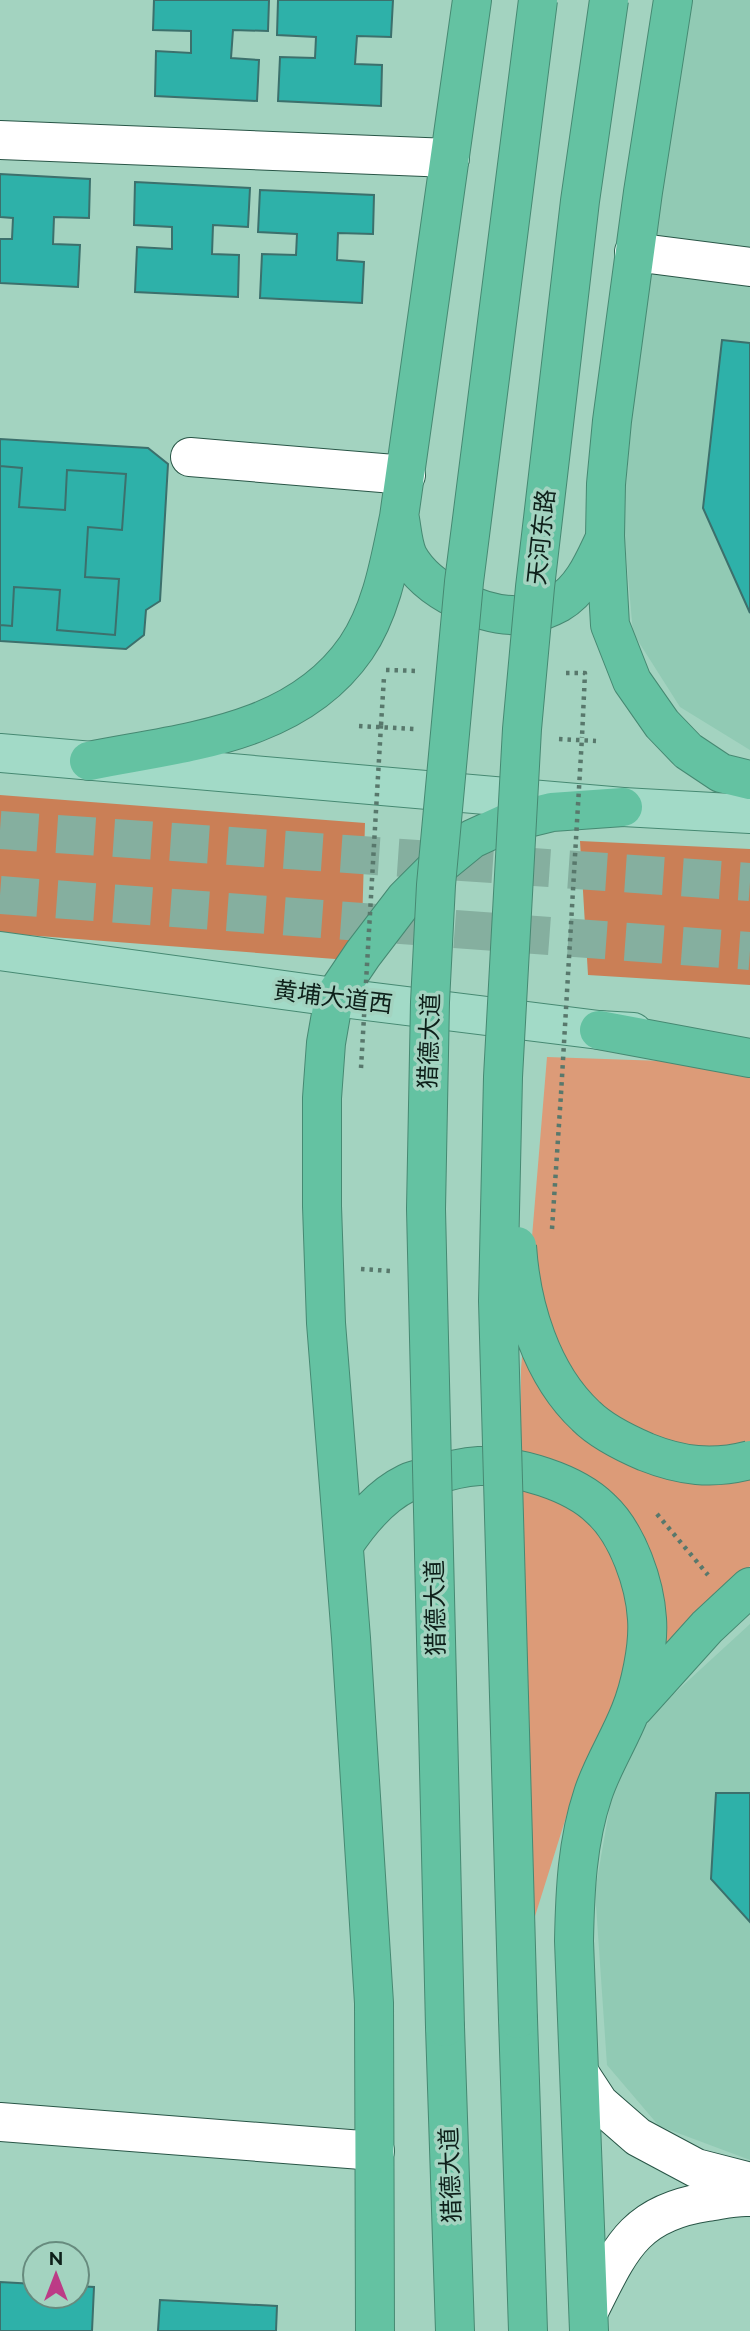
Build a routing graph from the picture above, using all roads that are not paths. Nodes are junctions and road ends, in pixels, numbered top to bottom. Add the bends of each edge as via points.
1 (472, 0) edge
2 (538, 0) edge
3 (609, 0) edge
4 (673, 0) edge
5 (0, 140) edge
6 (450, 158) junction
7 (634, 252) junction
8 (750, 267) edge
9 (190, 457) dead end
10 (405, 475) junction
11 (399, 517) junction
12 (605, 538) junction
13 (0, 753) edge
14 (89, 761) junction
15 (750, 780) edge
16 (623, 807) junction
17 (750, 814) edge
18 (0, 951) edge
19 (334, 997) junction
20 (599, 1030) junction
21 (750, 1040) edge
22 (750, 1058) edge
23 (503, 1077) junction
24 (750, 1460) edge
25 (344, 1545) junction
26 (750, 1587) edge
27 (631, 1712) junction
28 (580, 2074) junction
29 (0, 2122) edge
30 (375, 2151) junction
31 (750, 2182) edge
32 (750, 2197) edge
33 (589, 2321) edge
34 (375, 2331) edge
35 (455, 2331) edge
36 (528, 2331) edge

1 - 6 highway
2 - 35 highway, 猎德大道, bridge via 464,582 436,885 428,1078 426,1209
3 - 23 highway, 天河东路, bridge via 580,201 535,587 522,729
4 - 7 highway
5 - 6 street
6 - 10 highway
7 - 8 street
7 - 12 highway via 612,421
9 - 10 street
10 - 11 highway
11 - 12 highway via 408,555 445,592 472,607 524,615 560,602 586,577
11 - 14 highway via 374,610 356,647 320,686 293,707 253,726
12 - 15 highway via 610,625 632,681 688,751 721,773
13 - 14 main road
14 - 16 main road
16 - 17 main road
16 - 19 highway via 552,812 507,823 472,839 405,899
18 - 19 main road, 黄埔大道西
19 - 20 main road, 黄埔大道西
19 - 25 highway via 322,1098 322,1206
20 - 21 main road, 黄埔大道西
20 - 22 highway
23 - 24 highway, bridge via 519,1272 537,1343 560,1384 586,1417 625,1443 668,1461 707,1467
23 - 36 highway, bridge via 498,1315
25 - 27 highway via 363,1516 407,1483 449,1471 480,1466 539,1473 575,1490 602,1509 620,1533 645,1595 647,1647
25 - 30 highway via 374,2003
26 - 27 highway
27 - 28 highway via 593,1794 575,1887
28 - 31 street via 599,2103 638,2137 696,2168
28 - 33 highway
29 - 30 street
30 - 34 highway
32 - 33 street via 689,2205 655,2217 620,2253

